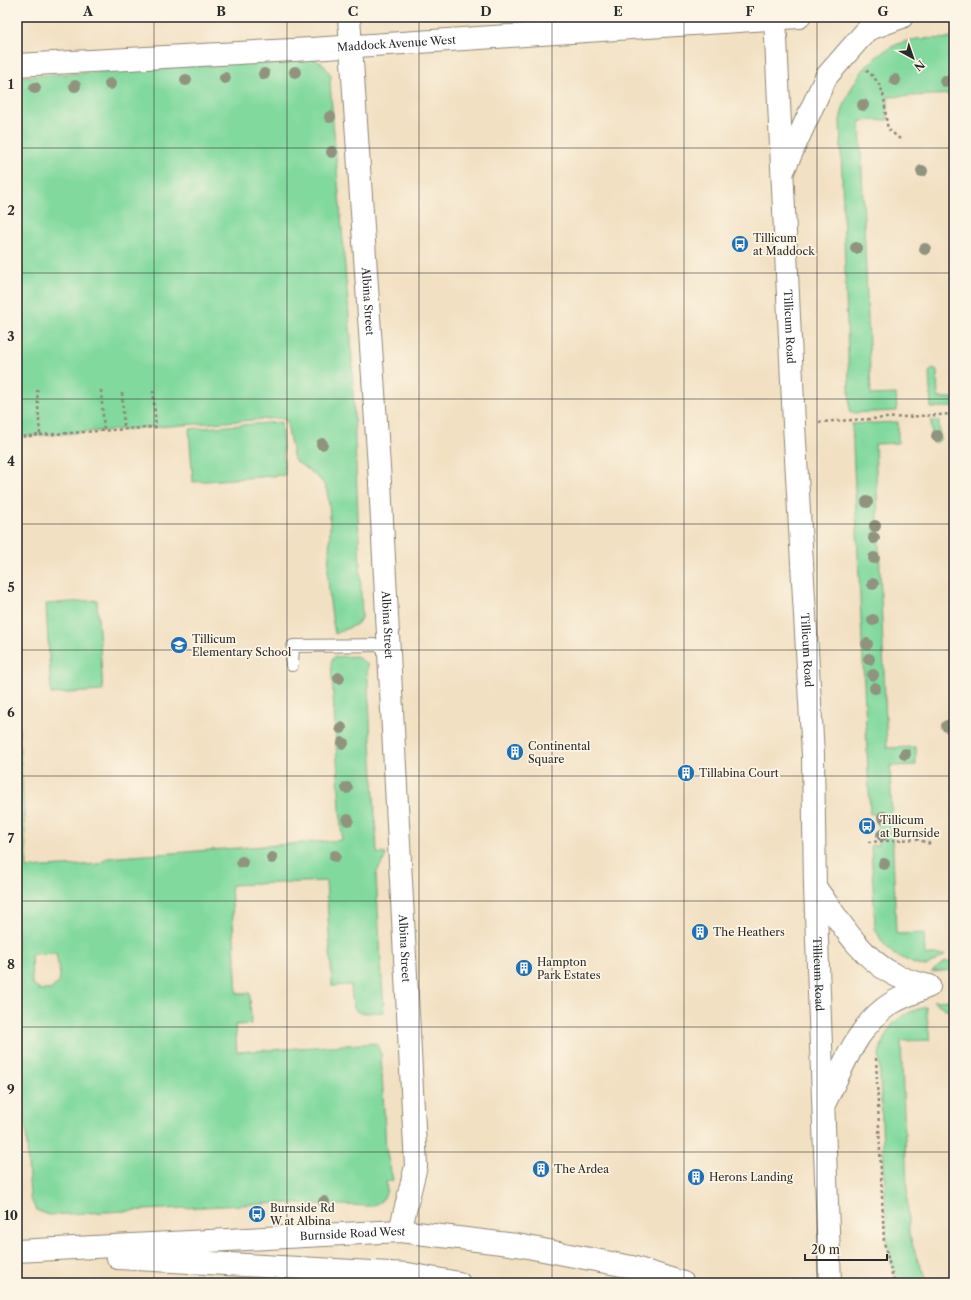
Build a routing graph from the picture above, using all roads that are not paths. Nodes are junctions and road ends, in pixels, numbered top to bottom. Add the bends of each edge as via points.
1 (349, 17) edge
2 (799, 17) edge
3 (902, 17) edge
4 (775, 18) edge
5 (351, 46) junction
6 (17, 65) edge
7 (782, 174) junction
8 (387, 645) junction
9 (292, 665) dead end
10 (815, 887) junction
11 (824, 1105) junction
12 (400, 1231) junction
13 (17, 1251) edge
14 (459, 1283) edge
15 (684, 1283) edge
16 (830, 1283) edge

1 - 5 main road, Albina Street
2 - 4 main road, Maddock Avenue West
3 - 7 main road via 867,30 826,77
4 - 5 main road, Maddock Avenue West
4 - 7 main road, Tillicum Road
5 - 6 main road, Maddock Avenue West
5 - 8 main road, Albina Street via 380,482
7 - 10 main road, Tillicum Road via 813,755
8 - 9 lane via 293,646
8 - 12 main road, Albina Street via 416,1166
10 - 11 main road, Tillicum Road
10 - 11 main road via 858,946 874,961 894,975 929,986 892,1003 874,1018 859,1037
11 - 16 main road, Tillicum Road
12 - 13 main road, Burnside Road West
12 - 15 main road, Burnside Road West via 517,1245 632,1267
13 - 14 main road via 408,1274

